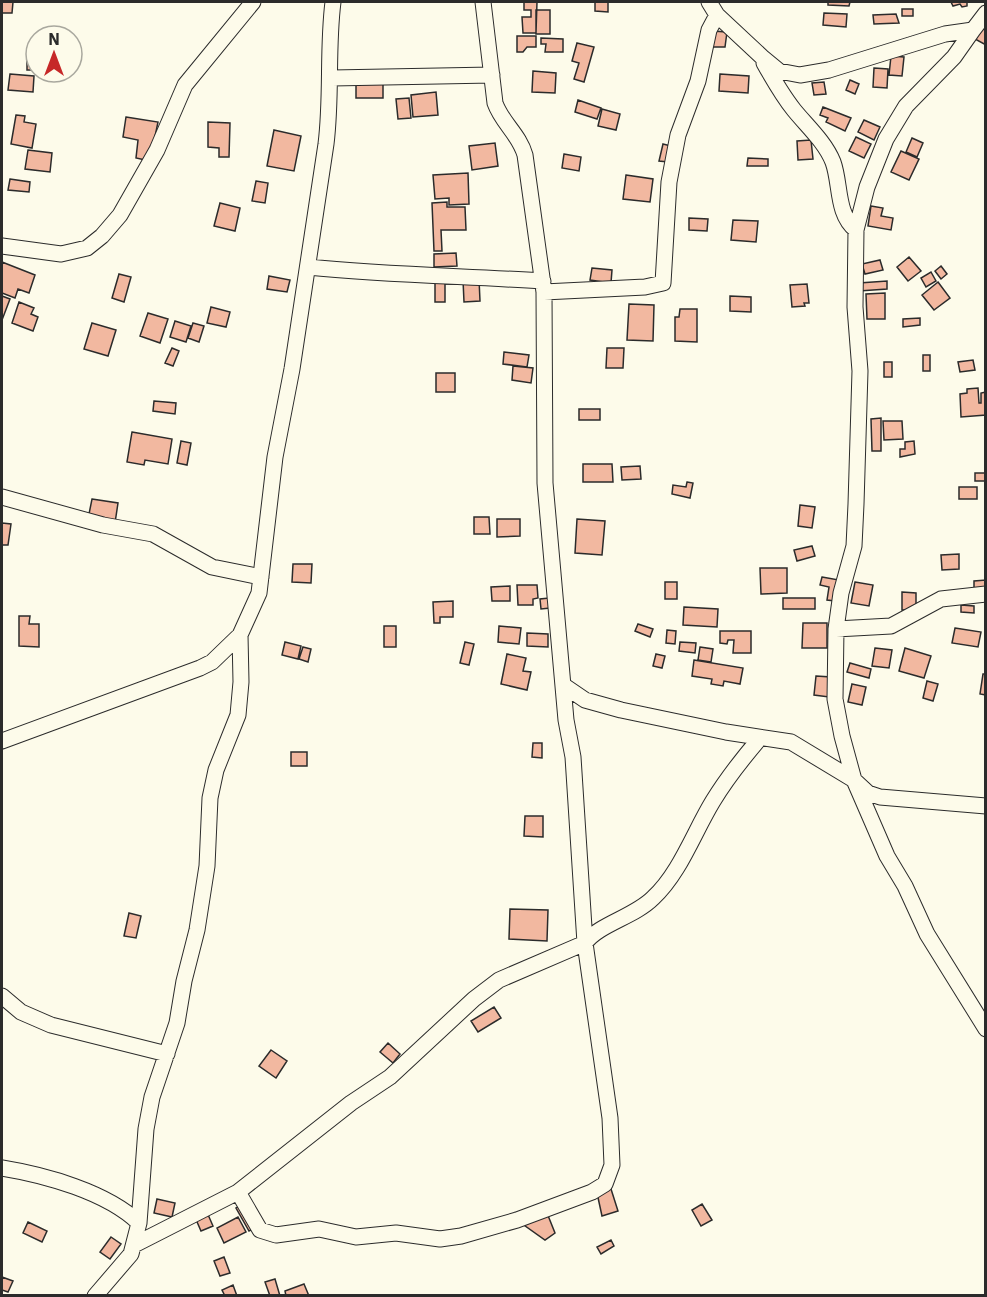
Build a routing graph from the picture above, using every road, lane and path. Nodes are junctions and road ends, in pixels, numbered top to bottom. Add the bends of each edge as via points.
1 (253, 2) edge
2 (333, 2) edge
3 (483, 2) edge
4 (713, 8) edge
5 (986, 12) edge
6 (973, 30) junction
7 (762, 57) junction
8 (492, 75) junction
9 (332, 78) junction
10 (856, 230) junction
11 (2, 246) edge
12 (308, 267) junction
13 (543, 286) junction
14 (2, 498) edge
15 (261, 577) junction
16 (986, 594) edge
17 (836, 629) junction
18 (240, 635) junction
19 (563, 685) junction
20 (760, 738) junction
21 (2, 741) edge
22 (854, 780) junction
23 (986, 806) edge
24 (585, 943) junction
25 (2, 996) edge
26 (986, 1029) edge
27 (167, 1054) junction
28 (2, 1168) edge
29 (238, 1192) junction
30 (139, 1223) junction
31 (134, 1245) junction
32 (95, 1296) edge

1 - 11 street via 185,85 157,150 120,214 102,236 87,248 61,254
2 - 9 street
3 - 8 street
4 - 7 street
4 - 13 street via 698,81 678,135 671,173 663,283 645,287
5 - 6 street
6 - 7 street via 945,34 829,70 800,75 779,71
6 - 10 street via 954,57 906,106 886,139 867,187
7 - 10 street via 791,107 826,149 847,222
8 - 9 street
8 - 13 street via 501,119 520,139 525,155
9 - 12 street
10 - 17 street via 855,307 860,371 855,536
12 - 13 street via 394,275 437,274
12 - 15 street via 275,457
13 - 19 street via 545,483
14 - 15 street via 153,534 212,567
15 - 18 street via 256,604
16 - 17 street via 941,599 891,626
17 - 22 street via 836,699
18 - 21 street via 212,662 200,668
18 - 27 street via 242,682 238,715 216,770 210,798 207,866 197,930
19 - 20 street via 585,700
19 - 24 street via 573,757
20 - 22 street via 791,742
20 - 24 street via 730,774 653,898
22 - 23 street via 868,793 880,797
22 - 26 street via 927,934
24 - 29 street via 499,980 390,1077
24 - 29 street via 610,1118 612,1165 605,1184 516,1220 440,1239 396,1233 356,1237 319,1229 265,1233
25 - 27 street via 21,1012 51,1025
27 - 30 street via 146,1129
28 - 30 street via 36,1175 95,1196 114,1204
29 - 31 street
30 - 31 street
31 - 32 street via 125,1263

